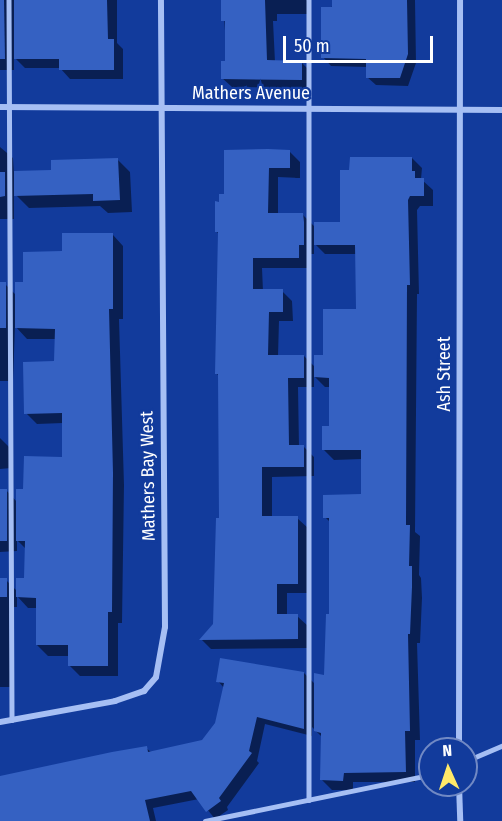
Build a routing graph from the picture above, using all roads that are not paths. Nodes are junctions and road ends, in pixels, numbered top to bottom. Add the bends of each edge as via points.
1 (9, 0) edge
2 (160, 0) edge
3 (309, 0) edge
4 (459, 0) edge
5 (0, 107) edge
6 (8, 107) junction
7 (160, 108) junction
8 (309, 109) junction
9 (459, 109) junction
10 (502, 110) edge
11 (12, 720) junction
12 (0, 722) edge
13 (459, 737) edge
14 (502, 746) edge
15 (478, 756) edge
16 (418, 777) edge
17 (459, 797) edge
18 (309, 800) junction
19 (205, 821) edge
20 (460, 821) edge

1 - 6 lane
2 - 7 street, Mathers Bay West
3 - 8 lane
4 - 9 street, Ash Street
5 - 6 street, Mathers Avenue
6 - 7 street, Mathers Avenue
6 - 11 lane
7 - 8 street, Mathers Avenue
7 - 11 street, Mathers Bay West via 165,627 156,677 144,691 115,701
8 - 9 street, Mathers Avenue
8 - 18 lane
9 - 10 street, Mathers Avenue
9 - 13 street, Ash Street
11 - 12 street, Mathers Bay West
14 - 15 lane
16 - 18 lane
17 - 20 street
18 - 19 lane

